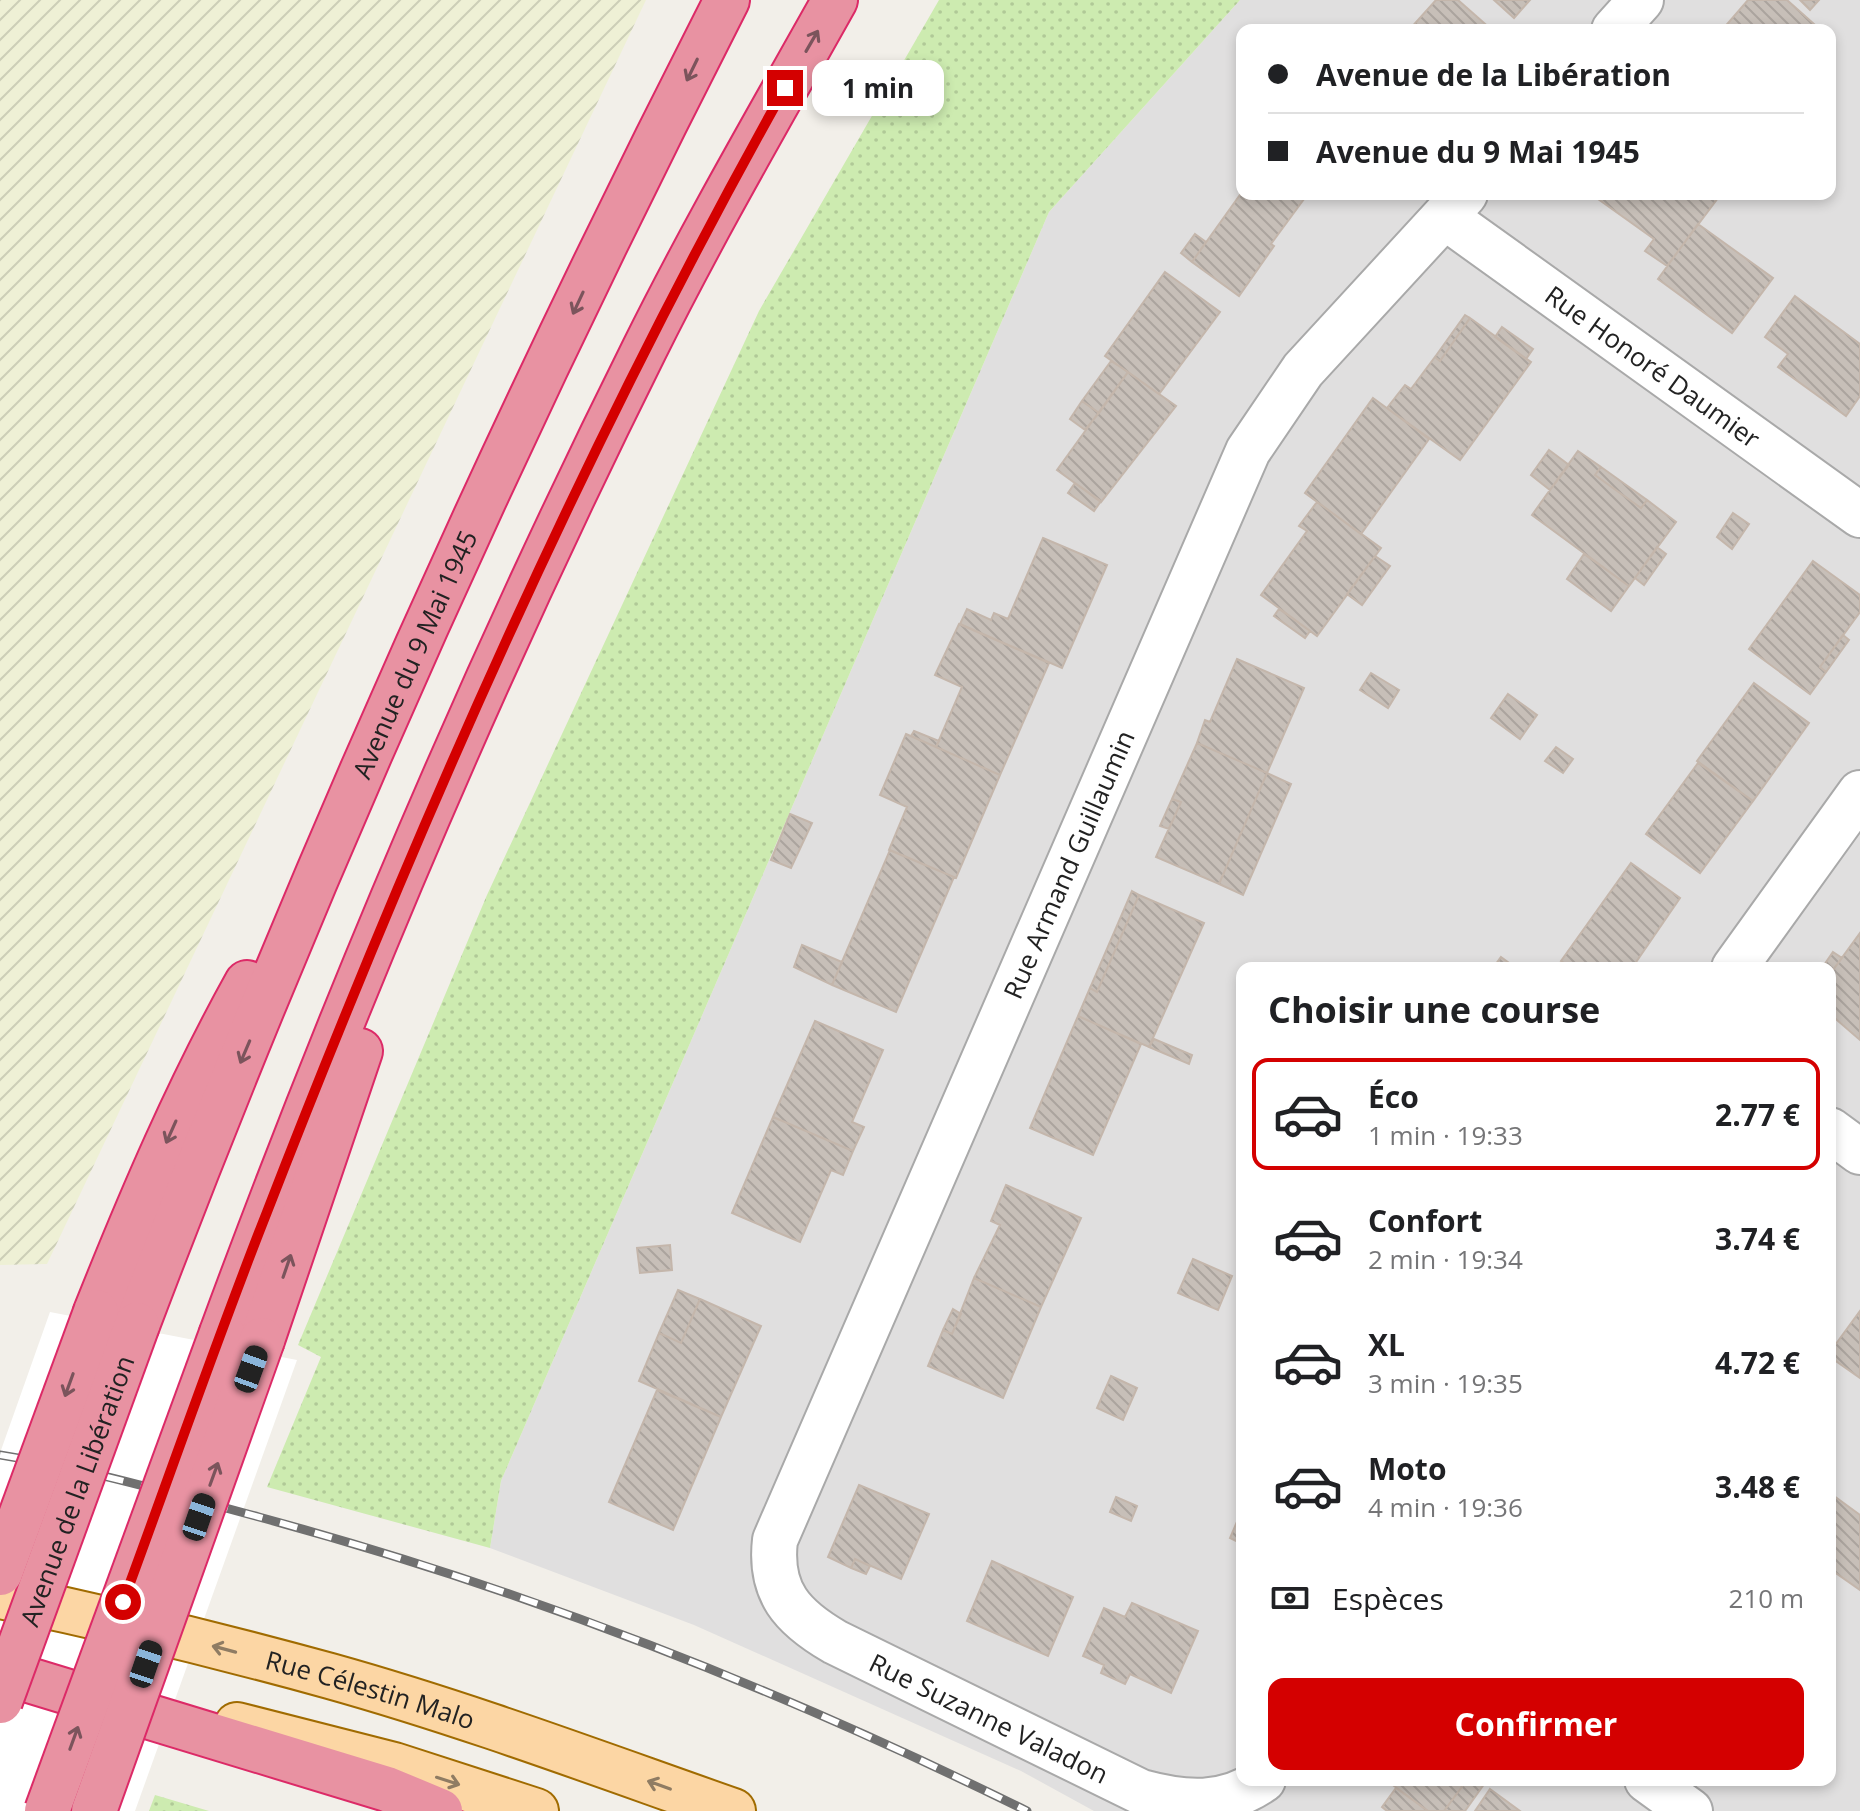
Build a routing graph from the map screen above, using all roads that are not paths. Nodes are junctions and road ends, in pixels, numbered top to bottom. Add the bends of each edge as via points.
1 (727, 0) edge
2 (835, 0) edge
3 (1641, 0) edge
4 (1619, 24) edge
5 (1455, 205) edge
6 (1860, 515) edge
7 (354, 793) junction
8 (1860, 793) edge
9 (1738, 962) edge
10 (1836, 1134) edge
11 (1860, 1152) edge
12 (137, 1325) joint
13 (242, 1337) junction
14 (0, 1573) edge
15 (780, 1590) joint
16 (0, 1596) edge
17 (6, 1684) edge
18 (1252, 1786) edge
19 (1655, 1786) edge
20 (47, 1811) edge
21 (94, 1811) edge
22 (440, 1811) edge
23 (536, 1811) edge
24 (733, 1811) edge
25 (1690, 1811) edge

1 -> 7 highway, Avenue du 9 Mai 1945 via 485,498
13 -> 2 highway via 265,1215 479,702 646,346
3 - 4 street
5 - 6 street, Rue Honoré Daumier
5 - 15 street, Rue Armand Guillaumin via 1303,370 1248,451 775,1540
7 -> 12 highway, Avenue du 9 Mai 1945 via 193,1177
7 -> 14 highway, bridge via 194,1081 96,1312
8 - 9 street
10 - 11 street
12 - 17 highway, Avenue de la Libération, bridge
20 -> 13 highway, bridge
21 -> 13 highway, bridge
15 - 18 street, Rue Suzanne Valadon via 801,1618 835,1642 1141,1792 1186,1802 1210,1801
24 -> 16 main road, Rue Célestin Malo via 332,1677
17 - 22 highway via 387,1789
17 -> 23 main road via 337,1748
19 - 25 street

